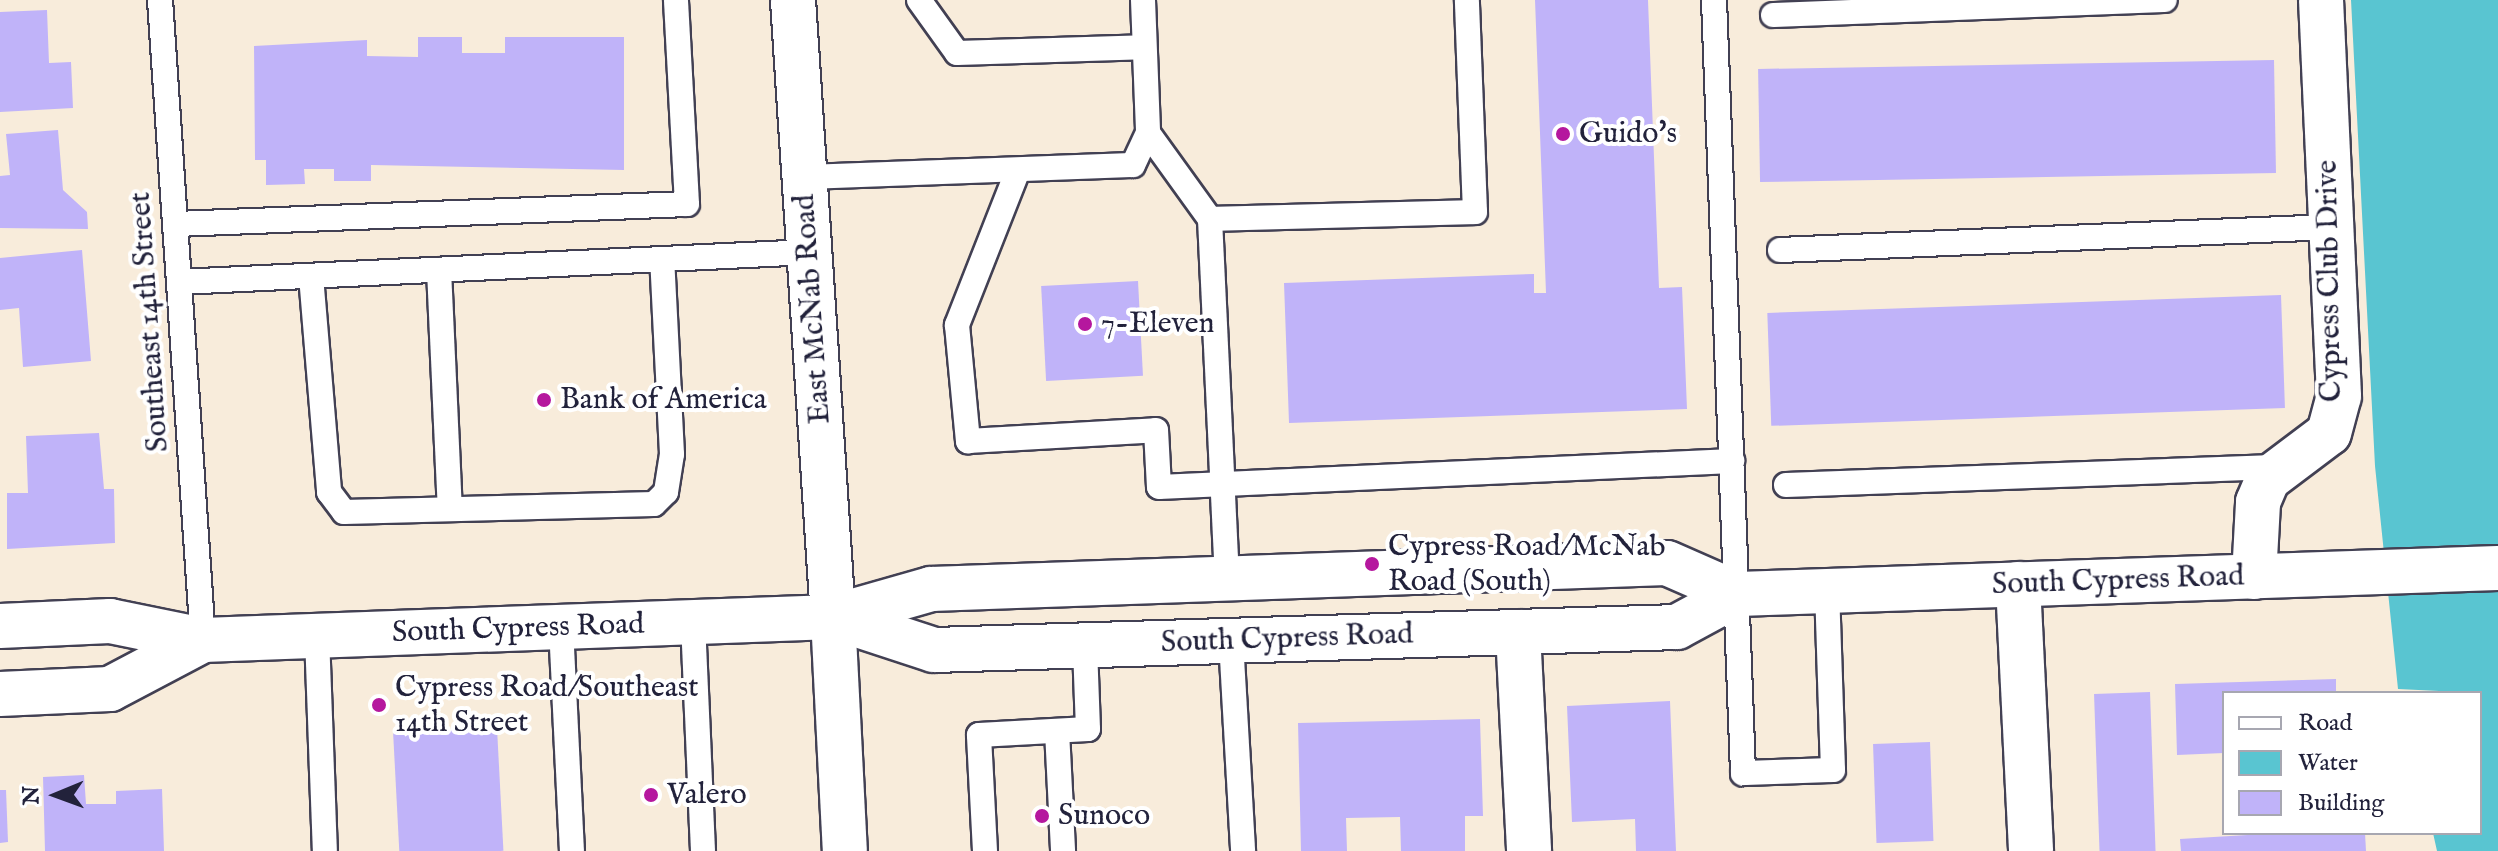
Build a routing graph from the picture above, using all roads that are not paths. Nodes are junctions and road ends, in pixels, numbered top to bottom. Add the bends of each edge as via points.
1 (160, 0) edge
2 (676, 0) edge
3 (793, 0) edge
4 (919, 0) edge
5 (1143, 0) edge
6 (1467, 0) edge
7 (1714, 0) edge
8 (2165, 0) edge
9 (2321, 0) edge
10 (1773, 15) dead end
11 (1143, 47) junction
12 (1148, 133) junction
13 (1018, 170) junction
14 (805, 177) junction
15 (1210, 219) junction
16 (176, 224) junction
17 (2330, 227) junction
18 (1780, 250) dead end
19 (810, 252) junction
20 (662, 259) junction
21 (439, 270) junction
22 (311, 276) junction
23 (179, 282) junction
24 (1732, 461) junction
25 (2283, 467) junction
26 (1223, 484) junction
27 (1786, 485) dead end
28 (450, 508) junction
29 (2498, 568) edge
30 (2254, 577) junction
31 (1227, 578) junction
32 (2018, 584) junction
33 (1827, 591) junction
34 (1738, 594) junction
35 (833, 617) junction
36 (693, 622) junction
37 (0, 626) edge
38 (561, 627) junction
39 (1518, 632) junction
40 (317, 636) junction
41 (203, 640) junction
42 (1231, 641) junction
43 (1085, 646) junction
44 (0, 694) edge
45 (1057, 731) junction
46 (325, 851) edge
47 (572, 851) edge
48 (703, 851) edge
49 (845, 851) edge
50 (985, 851) edge
51 (1063, 851) edge
52 (1243, 851) edge
53 (1529, 851) edge
54 (2031, 851) edge

1 - 16 lane, Southeast 14th Street
2 - 16 lane via 687,204
3 - 14 street, East McNab Road
4 - 11 lane via 957,53
5 - 11 lane
6 - 15 lane via 1475,212
7 - 24 lane
8 - 10 lane
9 - 17 street, Cypress Club Drive
11 - 12 lane
12 - 13 lane via 1133,165
12 - 15 lane
13 - 14 lane
13 - 26 lane via 957,325 968,441 1156,430 1159,487
14 - 19 street, East McNab Road
15 - 26 lane
16 - 23 lane, Southeast 14th Street
17 - 18 lane
17 - 25 street, Cypress Club Drive via 2339,396 2329,433
19 - 20 lane
19 - 35 street, East McNab Road
20 - 21 lane
20 - 28 lane via 672,454 666,492 654,504
21 - 22 lane
21 - 28 lane
22 - 23 lane
22 - 28 lane via 329,492 344,512
23 - 41 lane, Southeast 14th Street
24 - 26 lane
24 - 34 lane
25 - 27 lane
25 - 30 street, Cypress Club Drive via 2268,479 2258,502
26 - 31 lane
29 - 30 street, South Cypress Road
30 - 32 street, South Cypress Road
31 - 34 street, South Cypress Road via 1667,563
31 - 35 street, South Cypress Road via 931,589
32 - 33 street, South Cypress Road
32 - 54 street
33 - 34 street, South Cypress Road
33 - 34 lane via 1833,770 1743,773
34 - 39 street, South Cypress Road via 1677,627
35 - 36 street, South Cypress Road
35 - 43 street, South Cypress Road via 934,650
35 - 49 street, East McNab Road
36 - 38 street, South Cypress Road
36 - 48 lane
37 - 41 street, South Cypress Road via 110,621
38 - 40 street, South Cypress Road
38 - 47 lane
39 - 42 street, South Cypress Road
39 - 53 street
40 - 41 street, South Cypress Road
40 - 46 lane
41 - 44 street, South Cypress Road via 110,689
42 - 43 street, South Cypress Road
42 - 52 lane
43 - 45 lane via 1088,729
45 - 50 lane via 979,735
45 - 51 lane

